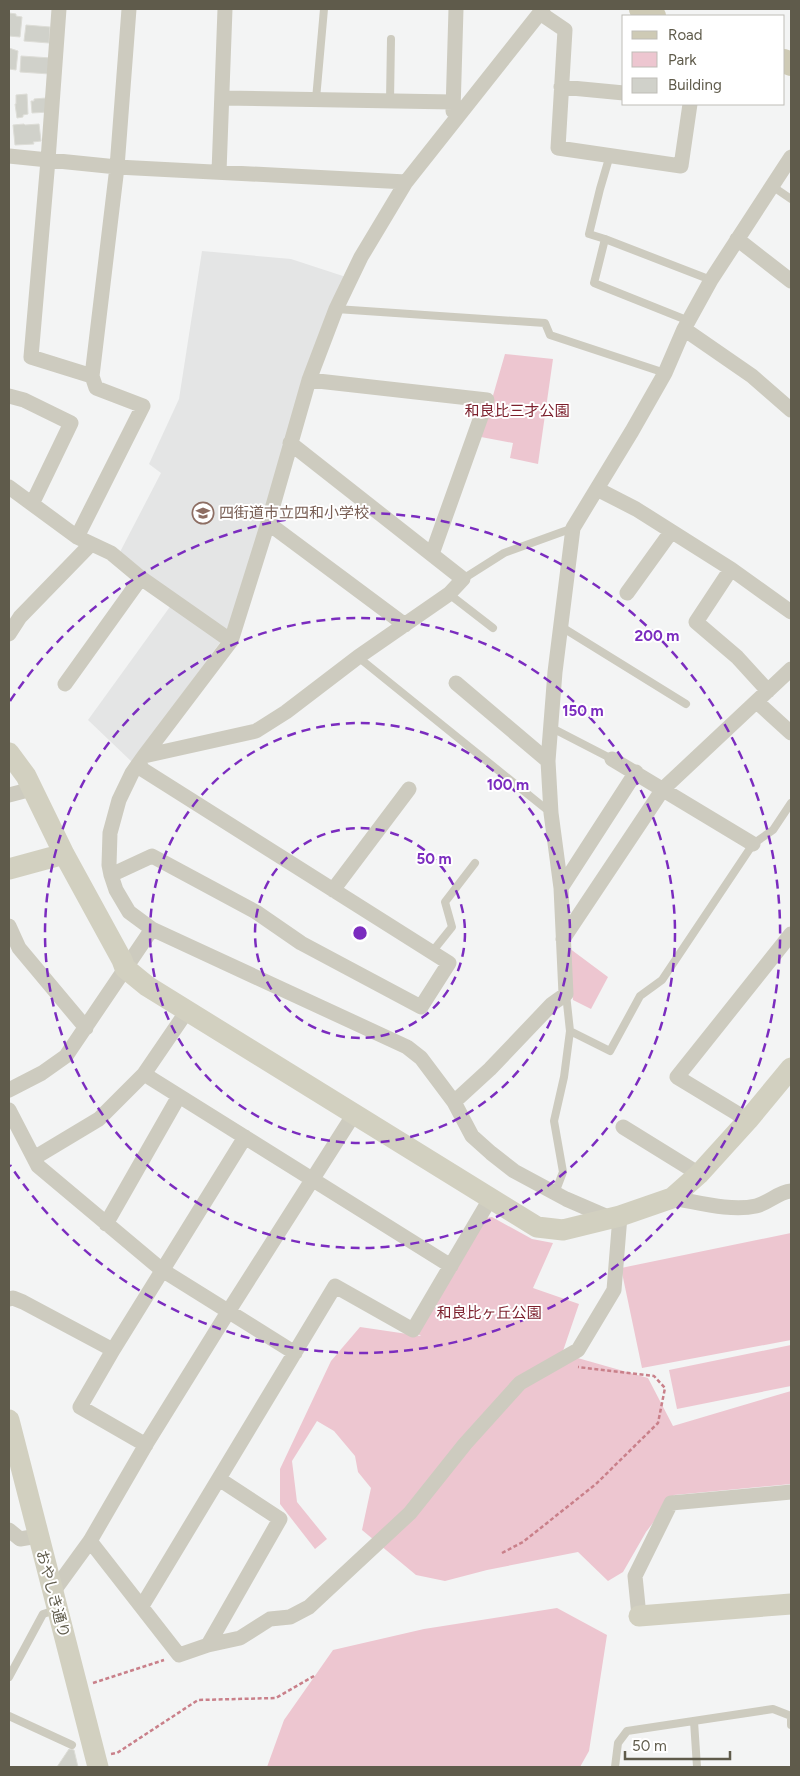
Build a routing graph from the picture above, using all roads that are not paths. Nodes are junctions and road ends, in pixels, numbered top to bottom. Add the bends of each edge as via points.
1 (59, 9) edge
2 (130, 9) edge
3 (225, 9) edge
4 (324, 9) edge
5 (456, 9) edge
6 (641, 9) edge
7 (541, 11) edge
8 (652, 15) edge
9 (390, 39) dead end
10 (561, 87) junction
11 (622, 93) edge
12 (222, 98) junction
13 (316, 99) junction
14 (390, 101) junction
15 (453, 102) junction
16 (690, 105) edge
17 (452, 124) junction
18 (610, 155) junction
19 (9, 156) edge
20 (791, 157) edge
21 (48, 160) junction
22 (117, 167) junction
23 (219, 172) junction
24 (406, 182) junction
25 (772, 186) junction
26 (791, 199) edge
27 (605, 239) junction
28 (737, 239) junction
29 (711, 280) junction
30 (791, 281) edge
31 (336, 309) junction
32 (687, 325) junction
33 (664, 373) junction
34 (92, 376) junction
35 (309, 380) junction
36 (9, 396) edge
37 (791, 410) edge
38 (290, 443) junction
39 (9, 487) edge
40 (598, 489) junction
41 (32, 504) junction
42 (268, 523) junction
43 (573, 528) junction
44 (671, 532) junction
45 (77, 537) junction
46 (91, 544) junction
47 (432, 554) junction
48 (731, 569) junction
49 (141, 578) junction
50 (463, 579) junction
51 (627, 593) dead end
52 (449, 594) junction
53 (791, 612) edge
54 (405, 625) junction
55 (560, 626) junction
56 (493, 628) dead end
57 (9, 634) edge
58 (231, 641) junction
59 (358, 657) junction
60 (791, 669) edge
61 (456, 683) dead end
62 (65, 684) dead end
63 (768, 691) junction
64 (757, 702) junction
65 (686, 704) dead end
66 (550, 727) junction
67 (791, 733) edge
68 (9, 752) edge
69 (612, 759) joint
70 (141, 761) junction
71 (548, 761) junction
72 (636, 772) junction
73 (32, 789) junction
74 (663, 789) junction
75 (409, 790) dead end
76 (9, 795) edge
77 (791, 803) edge
78 (551, 813) junction
79 (753, 844) junction
80 (64, 854) junction
81 (475, 863) dead end
82 (9, 870) edge
83 (111, 875) junction
84 (561, 888) junction
85 (333, 890) junction
86 (9, 926) edge
87 (152, 929) junction
88 (791, 934) edge
89 (562, 939) junction
90 (432, 952) junction
91 (125, 968) junction
92 (566, 994) junction
93 (188, 1011) junction
94 (86, 1028) junction
95 (570, 1031) junction
96 (791, 1068) edge
97 (144, 1074) junction
98 (9, 1090) edge
99 (179, 1096) junction
100 (454, 1102) junction
101 (9, 1110) edge
102 (354, 1114) junction
103 (748, 1120) junction
104 (623, 1127) dead end
105 (245, 1137) junction
106 (34, 1158) junction
107 (699, 1174) junction
108 (313, 1180) junction
109 (791, 1191) edge
110 (555, 1193) junction
111 (672, 1198) junction
112 (490, 1199) junction
113 (615, 1217) junction
114 (106, 1224) junction
115 (451, 1266) junction
116 (162, 1270) junction
117 (11, 1298) edge
118 (228, 1312) junction
119 (113, 1350) junction
120 (295, 1353) junction
121 (9, 1420) edge
122 (146, 1445) junction
123 (219, 1479) junction
124 (791, 1492) edge
125 (9, 1530) edge
126 (38, 1536) junction
127 (90, 1541) junction
128 (55, 1601) junction
129 (791, 1604) edge
130 (142, 1606) junction
131 (640, 1616) joint
132 (208, 1645) junction
133 (9, 1677) edge
134 (9, 1716) edge
135 (694, 1721) junction
136 (791, 1725) edge
137 (72, 1745) dead end
138 (96, 1762) edge
139 (614, 1767) edge
140 (697, 1767) edge

1 - 21 street
2 - 22 street
3 - 12 street
4 - 13 lane
5 - 15 street
6 - 8 main road
7 - 10 street via 565,30
7 - 17 street
9 - 14 lane
10 - 11 street
10 - 18 street via 558,148
12 - 13 street
12 - 23 street
13 - 14 street
14 - 15 street
15 - 17 street
16 - 18 street via 681,166
17 - 24 street
18 - 27 lane via 589,234
19 - 21 street
20 - 25 street
21 - 22 street
21 - 34 street via 31,357
22 - 23 street
22 - 34 street
23 - 24 street
24 - 31 street via 360,258
25 - 26 lane
25 - 28 street
27 - 29 lane
27 - 32 lane via 594,283
28 - 29 street
28 - 30 street
29 - 32 street
31 - 33 lane via 545,323 550,335
31 - 35 street
32 - 33 street
32 - 37 street
33 - 40 street
34 - 45 street via 96,388 143,406
35 - 38 street
35 - 47 street via 487,400
36 - 41 street via 24,400 71,424
38 - 42 street
38 - 47 street
39 - 41 street
40 - 43 street
40 - 44 street
41 - 45 street
42 - 54 street
42 - 58 street
43 - 50 lane via 504,553
43 - 55 street
44 - 48 street
44 - 51 street
45 - 46 street
46 - 49 street via 111,553
46 - 57 street via 20,617
47 - 50 street
48 - 53 street
48 - 63 street via 696,622 737,657
49 - 58 street
49 - 62 street
50 - 52 street
52 - 54 street
52 - 56 lane
54 - 59 street
55 - 65 lane
55 - 66 street
58 - 70 street
59 - 70 street via 256,731
59 - 78 lane
60 - 63 street
61 - 71 street
63 - 64 street
64 - 67 street
64 - 74 street
66 - 69 lane
66 - 71 street
68 - 73 street
69 - 72 street
70 - 83 street via 119,800 110,834
70 - 85 street
71 - 78 street
72 - 74 street
72 - 84 street
73 - 76 street
73 - 80 street
74 - 79 street
74 - 89 street
75 - 85 street
77 - 79 lane via 773,830
78 - 84 street
79 - 95 lane via 662,980 640,996 610,1051
80 - 82 street
80 - 91 street
81 - 90 lane via 445,902 452,927
83 - 87 street via 128,912
83 - 90 street via 152,856 256,912 301,943 421,1007 449,963
84 - 89 street
85 - 90 street
86 - 94 street via 19,948
87 - 91 street
87 - 100 street via 406,1047 421,1058
88 - 103 street via 677,1077
89 - 92 street
91 - 93 street
91 - 94 street
92 - 95 lane
92 - 100 street via 552,1004
93 - 97 street
93 - 102 street
94 - 98 street via 66,1056 42,1074
95 - 110 lane via 554,1121 563,1172
96 - 103 street
97 - 99 street
97 - 106 street via 99,1119
99 - 105 street
99 - 114 street
100 - 110 street via 472,1136 514,1171
101 - 106 street
102 - 108 street
102 - 112 street
103 - 107 street
104 - 107 street
105 - 108 street
105 - 116 street
106 - 114 street via 38,1166
107 - 111 street
108 - 115 street
108 - 118 street
109 - 111 street via 782,1192 759,1206 744,1208
110 - 113 street
111 - 113 street
112 - 113 street via 537,1227 547,1229 563,1230
112 - 115 street
113 - 132 street via 614,1290 578,1350 520,1383 465,1444 410,1513 309,1607 290,1617 270,1620 240,1638
114 - 116 street
115 - 120 street via 413,1330 335,1286
116 - 118 street
116 - 119 street
117 - 119 street
118 - 120 street
118 - 122 street
119 - 122 street via 80,1407
120 - 123 street
121 - 126 street, おやしき通り
122 - 127 street
123 - 130 street
123 - 132 street via 280,1519
124 - 131 street via 671,1503 634,1576
125 - 126 street via 20,1539
126 - 128 street, おやしき通り
127 - 128 street
127 - 130 street
128 - 133 lane via 43,1614
128 - 138 street, おやしき通り
129 - 131 street
130 - 132 street via 179,1655
134 - 137 lane
135 - 136 lane via 773,1709 790,1716
135 - 139 lane via 627,1731 618,1743
135 - 140 lane

